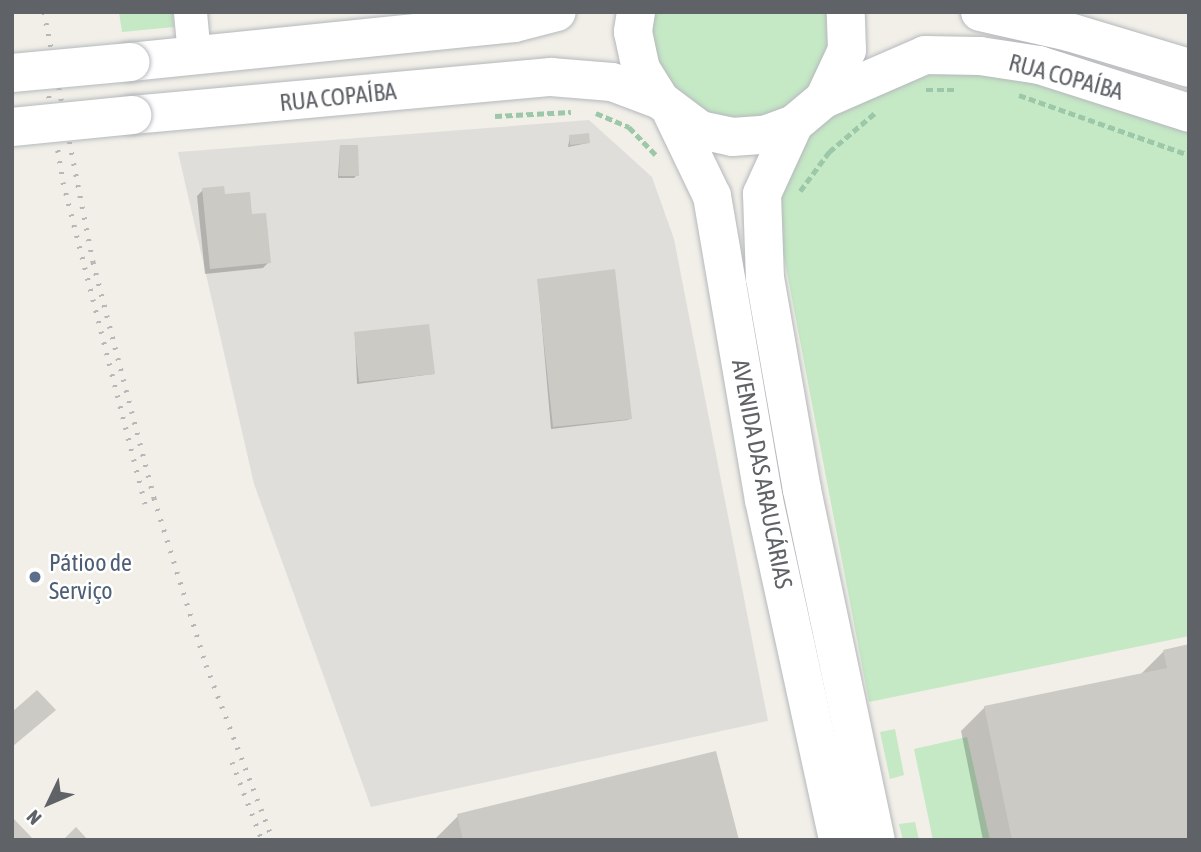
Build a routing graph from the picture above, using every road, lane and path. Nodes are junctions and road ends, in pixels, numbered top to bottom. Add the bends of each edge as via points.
1 (190, 12) edge
2 (557, 12) edge
3 (636, 12) edge
4 (846, 12) edge
5 (980, 12) edge
6 (194, 55) junction
7 (1182, 61) edge
8 (12, 73) edge
9 (962, 89) dead end
10 (913, 90) dead end
11 (1012, 93) dead end
12 (824, 99) junction
13 (666, 106) junction
14 (880, 108) dead end
15 (593, 111) dead end
16 (579, 112) dead end
17 (1189, 113) edge
18 (486, 117) dead end
19 (794, 124) junction
20 (12, 127) edge
21 (1189, 155) edge
22 (660, 160) dead end
23 (798, 193) dead end
24 (802, 490) junction
25 (764, 499) junction
26 (838, 840) edge
27 (876, 840) edge

1 - 6 street
2 - 6 main road via 514,23
3 - 13 main road, AVENIDA DAS ARAUCÁRIAS via 633,32 641,69
4 - 12 main road via 847,50
5 - 7 main road, RUA COPAÍBA
6 - 8 main road, bridge
9 - 10 path
11 - 21 path
12 - 17 main road, RUA COPAÍBA via 925,55 980,56 1039,65
12 - 19 main road
13 - 19 main road, RUA COPAÍBA via 700,130 732,137 764,135
13 - 20 main road, RUA COPAÍBA, bridge via 612,82 551,77
13 - 25 main road, AVENIDA DAS ARAUCÁRIAS via 712,196
14 - 23 path via 829,152
15 - 22 path via 629,127
16 - 18 path
19 - 24 main road, AVENIDA DAS ARAUCÁRIAS via 762,194 760,228
24 - 25 main road
24 - 27 main road, AVENIDA DAS ARAUCÁRIAS
25 - 26 main road, AVENIDA DAS ARAUCÁRIAS

